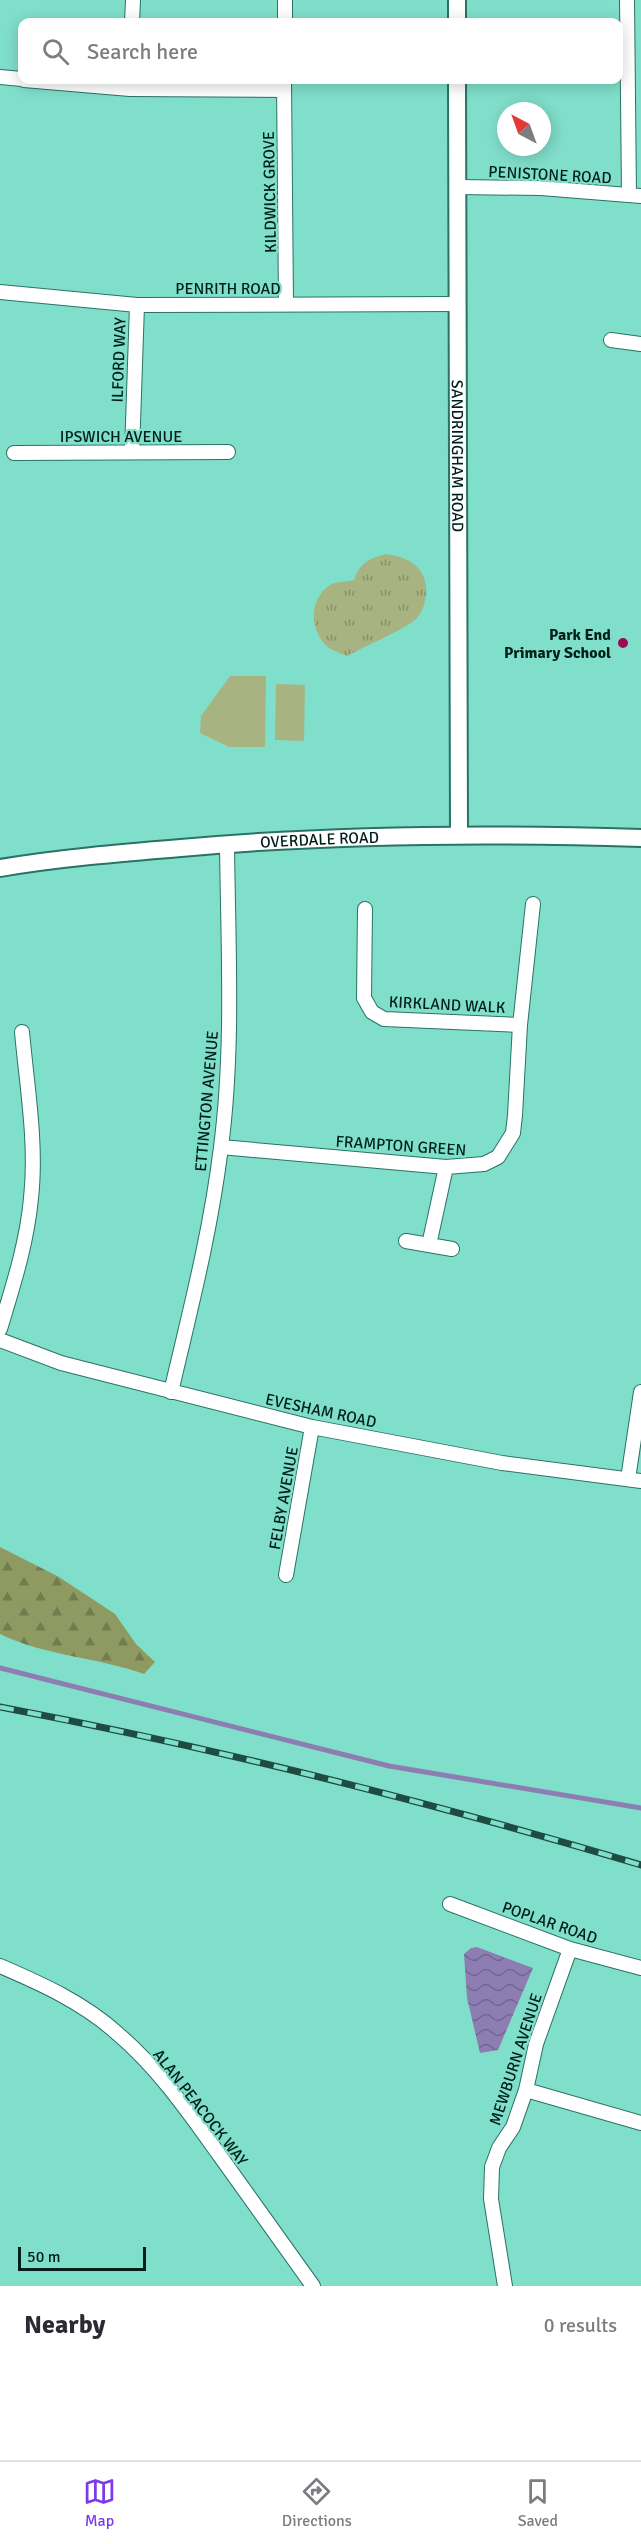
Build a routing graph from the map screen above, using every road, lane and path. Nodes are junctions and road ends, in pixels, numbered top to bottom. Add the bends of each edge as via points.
1 (132, 0) edge
2 (285, 0) edge
3 (457, 0) edge
4 (627, 0) edge
5 (132, 18) edge
6 (285, 18) edge
7 (457, 18) edge
8 (634, 50) edge
9 (0, 77) edge
10 (18, 79) edge
11 (130, 84) edge
12 (457, 84) edge
13 (284, 85) edge
14 (458, 187) junction
15 (635, 196) edge
16 (0, 292) edge
17 (286, 304) junction
18 (457, 304) junction
19 (136, 305) junction
20 (611, 339) dead end
21 (641, 344) edge
22 (132, 452) junction
23 (228, 452) dead end
24 (14, 453) dead end
25 (459, 834) junction
26 (641, 838) edge
27 (227, 844) junction
28 (0, 868) edge
29 (533, 904) dead end
30 (365, 909) dead end
31 (520, 1025) junction
32 (22, 1032) dead end
33 (222, 1147) junction
34 (446, 1167) junction
35 (406, 1240) dead end
36 (429, 1245) junction
37 (452, 1249) dead end
38 (0, 1329) edge
39 (0, 1340) edge
40 (171, 1392) junction
41 (641, 1392) edge
42 (312, 1427) junction
43 (634, 1480) edge
44 (286, 1575) dead end
45 (450, 1904) dead end
46 (570, 1949) junction
47 (0, 1966) edge
48 (641, 1968) edge
49 (525, 2090) junction
50 (641, 2123) edge
51 (313, 2286) edge
52 (505, 2286) edge

1 - 5 street
2 - 6 street
3 - 7 street
4 - 8 street
8 - 15 street
9 - 10 street
11 - 13 street
12 - 14 street, SANDRINGHAM ROAD
13 - 17 street, KILDWICK GROVE
14 - 15 street, PENISTONE ROAD via 541,188
14 - 18 street, SANDRINGHAM ROAD
16 - 19 street, PENRITH ROAD
17 - 18 street, PENRITH ROAD
17 - 19 street, PENRITH ROAD
18 - 25 street, SANDRINGHAM ROAD
19 - 22 street, ILFORD WAY
20 - 21 street
22 - 23 street, IPSWICH AVENUE
22 - 24 street, IPSWICH AVENUE
25 - 26 street, OVERDALE ROAD
25 - 27 street, OVERDALE ROAD
27 - 28 street, OVERDALE ROAD
27 - 33 street, ETTINGTON AVENUE via 229,1007
29 - 31 street, FRAMPTON GREEN
30 - 31 street, KIRKLAND WALK via 364,998 372,1012 384,1019
31 - 34 street, FRAMPTON GREEN via 513,1133 498,1157 484,1164
32 - 38 street via 32,1134 31,1198 20,1262
33 - 34 street, FRAMPTON GREEN
33 - 40 street, ETTINGTON AVENUE via 205,1248
34 - 36 street
35 - 36 street
36 - 37 street
39 - 40 street, EVESHAM ROAD via 61,1363
40 - 42 street, EVESHAM ROAD
41 - 43 street
42 - 43 street, EVESHAM ROAD via 502,1463
42 - 44 street, FELBY AVENUE
45 - 46 street, POPLAR ROAD
46 - 48 street, POPLAR ROAD
46 - 49 street, MEWBURN AVENUE via 536,2044
47 - 51 street, ALAN PEACOCK WAY via 80,2006 117,2032 144,2058 181,2102
49 - 50 street
49 - 52 street, MEWBURN AVENUE via 513,2127 496,2157 490,2183

